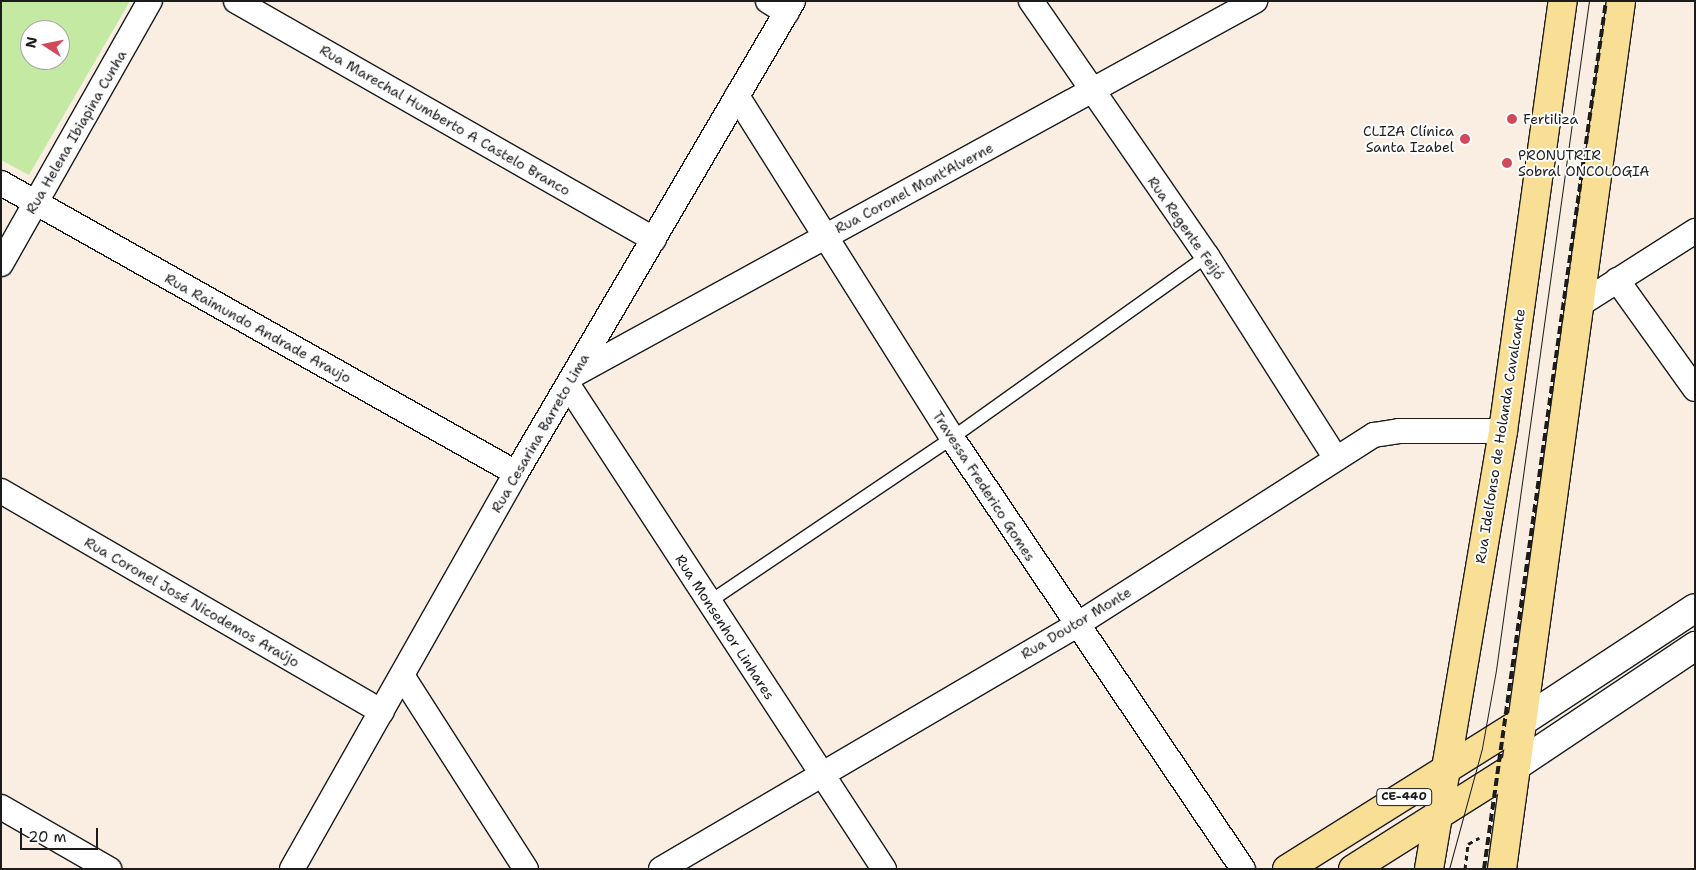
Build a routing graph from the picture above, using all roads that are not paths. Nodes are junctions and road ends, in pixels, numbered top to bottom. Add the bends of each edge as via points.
1 (150, 1) edge
2 (236, 1) edge
3 (1031, 1) edge
4 (1255, 1) edge
5 (1563, 1) edge
6 (1621, 1) edge
7 (783, 5) edge
8 (1092, 94) junction
9 (737, 96) junction
10 (1, 183) edge
11 (35, 203) junction
12 (1695, 232) edge
13 (822, 236) junction
14 (654, 239) junction
15 (1207, 256) junction
16 (1, 264) edge
17 (1617, 280) junction
18 (1579, 305) junction
19 (571, 380) junction
20 (1695, 389) edge
21 (1502, 431) junction
22 (952, 438) junction
23 (1335, 458) junction
24 (516, 473) junction
25 (1, 491) edge
26 (709, 602) junction
27 (1695, 608) edge
28 (1076, 626) junction
29 (1695, 646) edge
30 (403, 677) junction
31 (382, 712) junction
32 (1520, 723) junction
33 (1516, 766) junction
34 (820, 772) junction
35 (1445, 772) junction
36 (1, 807) edge
37 (1437, 815) junction
38 (109, 869) edge
39 (292, 869) edge
40 (526, 869) edge
41 (661, 869) edge
42 (884, 869) edge
43 (1243, 869) edge
44 (1287, 869) edge
45 (1353, 869) edge
46 (1429, 869) edge
47 (1502, 869) edge

1 - 11 street, Rua Helena Ibiapina Cunha
2 - 14 street, Rua Marechal Humberto A Castelo Branco
3 - 8 street, Rua Regente Feijó
4 - 8 street, Rua Coronel Mont'Alverne
5 - 21 main road, Rua Idelfonso de Holanda Cavalcante
6 - 18 main road
7 - 9 street, Rua Cesarina Barreto Lima
8 - 13 street, Rua Coronel Mont'Alverne
8 - 15 street, Rua Regente Feijó
9 - 13 street, Travessa Frederico Gomes
9 - 14 street, Rua Cesarina Barreto Lima
10 - 11 street, Rua Raimundo Andrade Araujo
11 - 16 street, Rua Helena Ibiapina Cunha
11 - 24 street, Rua Raimundo Andrade Araujo
12 - 17 street
13 - 19 street, Rua Coronel Mont'Alverne
13 - 22 street, Travessa Frederico Gomes
14 - 19 street, Rua Cesarina Barreto Lima
15 - 22 lane
15 - 23 street, Rua Regente Feijó
17 - 18 street
17 - 20 street
18 - 32 main road
19 - 24 street, Rua Cesarina Barreto Lima
19 - 26 street, Rua Monsenhor Linhares
21 - 23 street, Rua Doutor Monte via 1399,431 1374,436
21 - 35 main road, Rua Idelfonso de Holanda Cavalcante
22 - 26 lane
22 - 28 street, Travessa Frederico Gomes
23 - 28 street, Rua Doutor Monte
24 - 30 street, Rua Cesarina Barreto Lima
25 - 31 street, Rua Coronel José Nicodemos Araújo
26 - 34 street, Rua Monsenhor Linhares
27 - 32 street
28 - 34 street, Rua Doutor Monte
28 - 43 street, Travessa Frederico Gomes
29 - 33 street
30 - 31 street, Rua Cesarina Barreto Lima
30 - 40 street
31 - 39 street, Rua Cesarina Barreto Lima
32 - 33 main road
32 - 35 main road, CE-440
33 - 37 main road, CE-440
33 - 47 main road
34 - 41 street, Rua Doutor Monte
34 - 42 street, Rua Monsenhor Linhares
35 - 37 main road, Rua Idelfonso de Holanda Cavalcante
35 - 44 main road, CE-440
36 - 38 street
37 - 45 main road, CE-440
37 - 46 main road, Rua Idelfonso de Holanda Cavalcante

